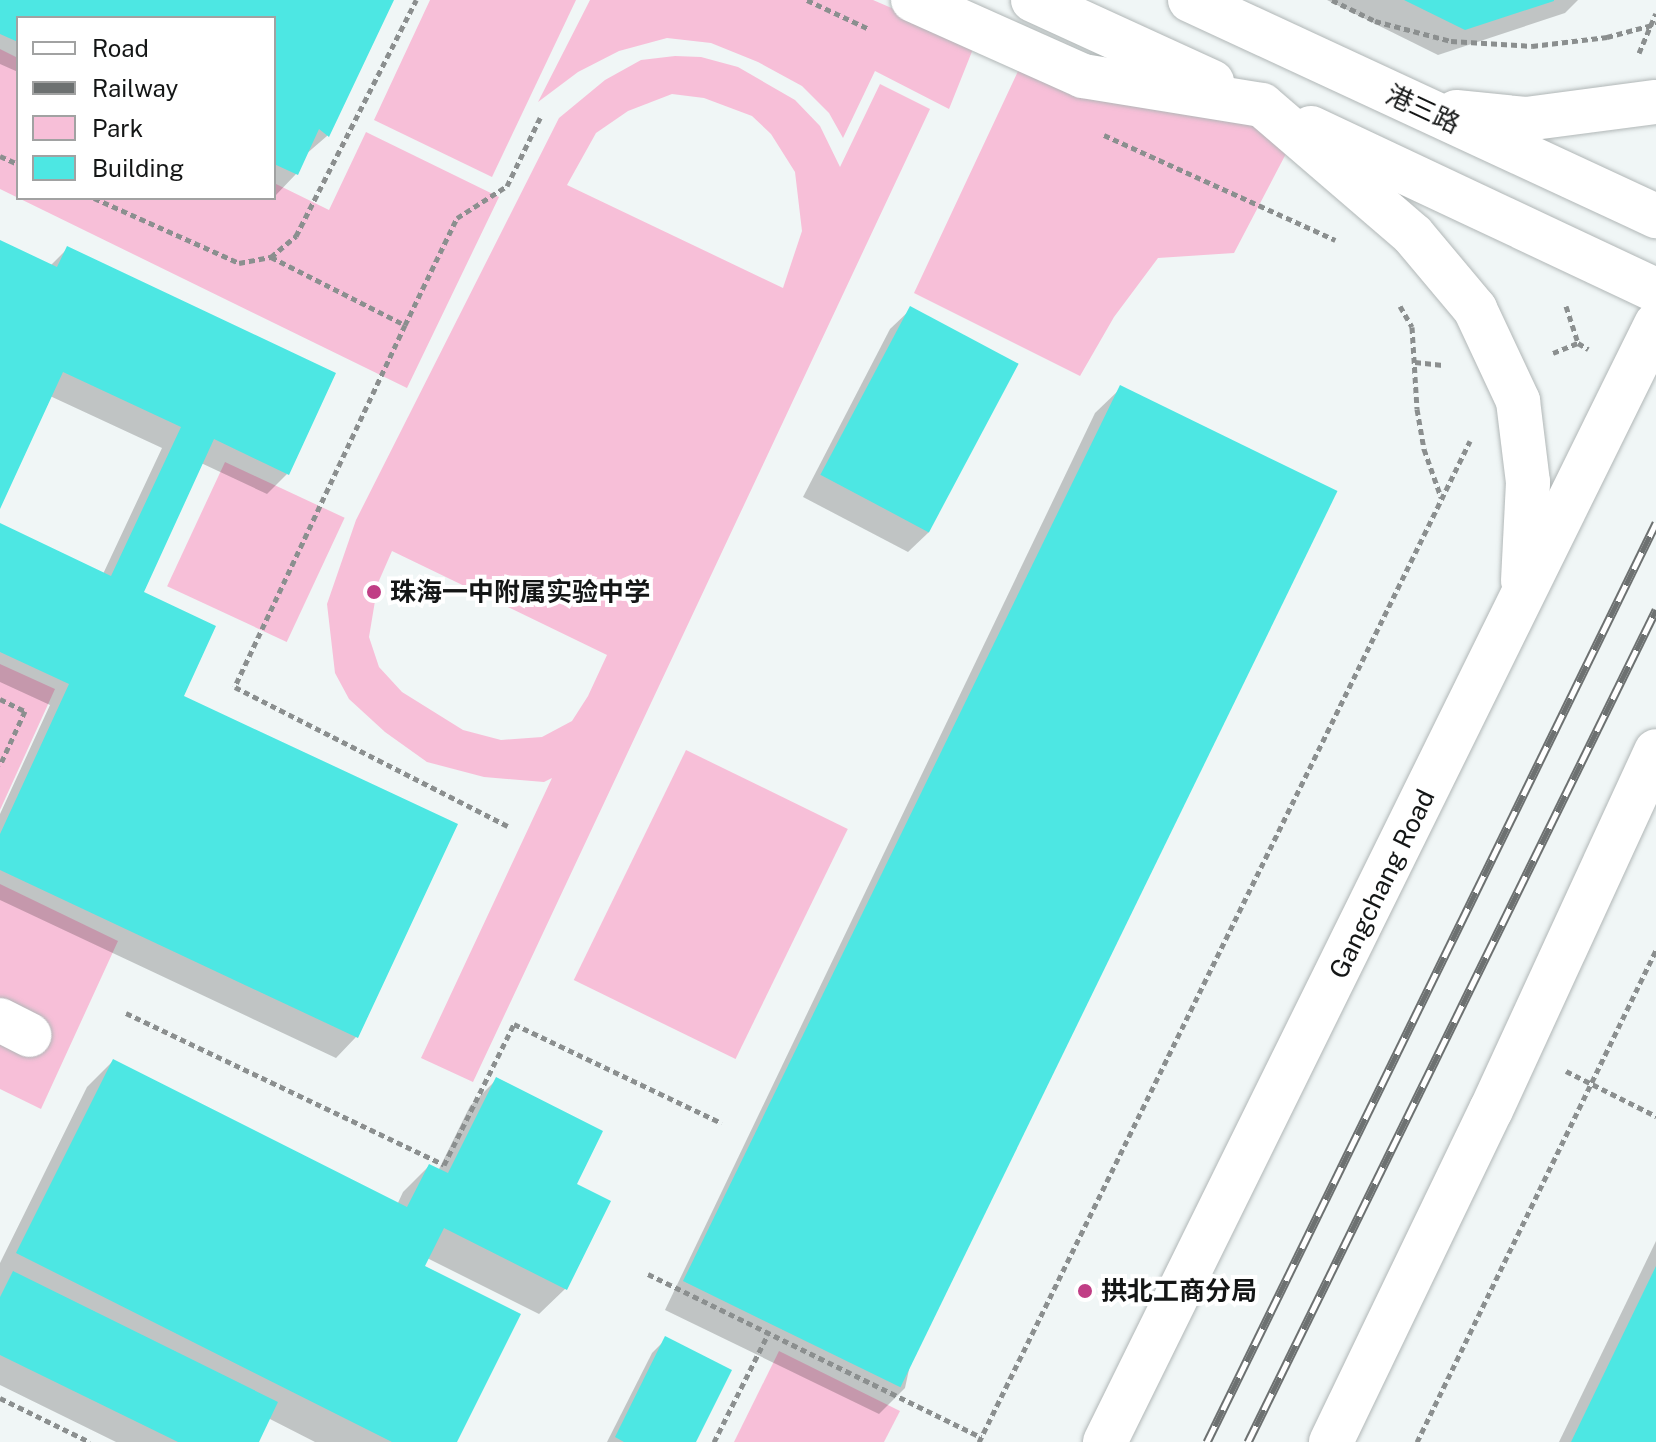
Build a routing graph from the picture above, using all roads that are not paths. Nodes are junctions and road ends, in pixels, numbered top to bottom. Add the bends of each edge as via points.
1 (913, 0) edge
2 (1033, 0) edge
3 (1190, 0) edge
4 (1214, 0) edge
5 (1284, 44) junction
6 (1656, 102) edge
7 (1262, 105) junction
8 (1426, 109) junction
9 (1656, 216) edge
10 (1656, 290) edge
11 (1656, 324) edge
12 (1522, 600) junction
13 (1656, 751) edge
14 (1105, 1442) edge
15 (1331, 1442) edge

1 - 7 main road via 1083,76
2 - 7 main road
3 - 5 main road, 港三路
4 - 5 main road
5 - 8 main road, 港三路
6 - 8 main road via 1526,119
7 - 10 main road
7 - 12 main road via 1413,235 1475,309 1518,401 1528,482
8 - 9 main road, 港三路
11 - 12 main road, Gangchang Road
12 - 14 main road, Gangchang Road
13 - 15 main road

